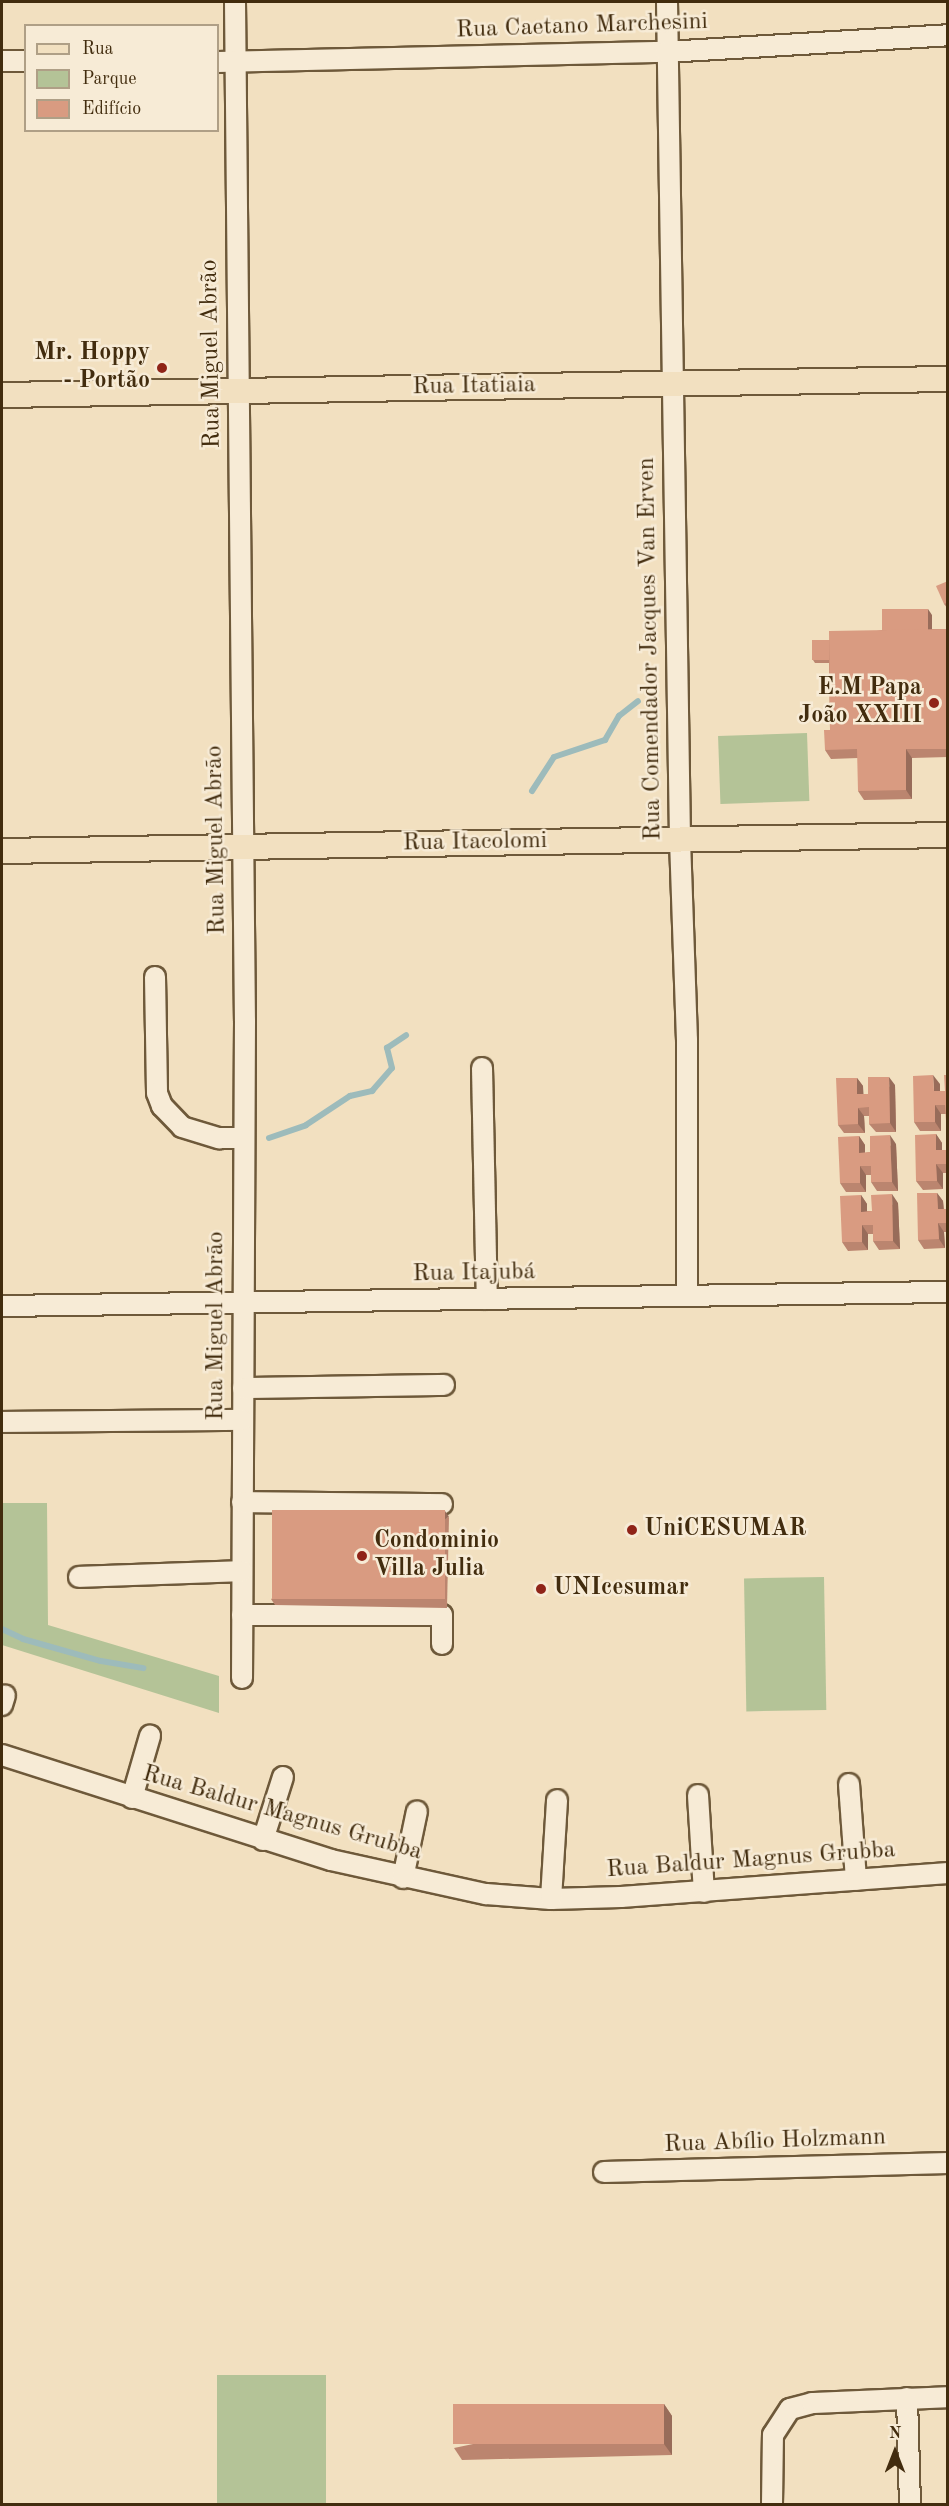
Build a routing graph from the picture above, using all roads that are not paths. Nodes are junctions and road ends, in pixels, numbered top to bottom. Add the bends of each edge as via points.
1 (235, 2) edge
2 (667, 2) edge
3 (948, 35) edge
4 (666, 52) junction
5 (2, 61) edge
6 (24, 61) edge
7 (226, 62) edge
8 (948, 379) edge
9 (672, 383) junction
10 (238, 390) junction
11 (2, 395) edge
12 (948, 835) edge
13 (680, 840) junction
14 (242, 847) junction
15 (2, 851) edge
16 (155, 977) dead end
17 (482, 1068) dead end
18 (244, 1138) junction
19 (948, 1292) edge
20 (687, 1296) junction
21 (487, 1299) junction
22 (243, 1302) junction
23 (2, 1306) edge
24 (444, 1385) dead end
25 (243, 1388) junction
26 (242, 1420) junction
27 (2, 1422) edge
28 (242, 1503) junction
29 (442, 1504) dead end
30 (242, 1571) junction
31 (79, 1577) dead end
32 (242, 1615) junction
33 (442, 1644) dead end
34 (242, 1678) dead end
35 (150, 1736) dead end
36 (2, 1755) edge
37 (283, 1777) dead end
38 (849, 1784) dead end
39 (698, 1795) dead end
40 (132, 1798) junction
41 (557, 1800) dead end
42 (417, 1812) dead end
43 (263, 1840) junction
44 (948, 1873) edge
45 (403, 1878) junction
46 (855, 1880) junction
47 (704, 1892) junction
48 (551, 1899) junction
49 (948, 2163) edge
50 (604, 2172) dead end
51 (948, 2397) edge
52 (907, 2398) junction
53 (772, 2505) edge
54 (910, 2505) edge

1 - 7 street, Rua Miguel Abrão
2 - 4 street, Rua Comendador Jacques Van Erven
3 - 4 street, Rua Caetano Marchesini
4 - 7 street, Rua Caetano Marchesini
4 - 9 street, Rua Comendador Jacques Van Erven
5 - 6 street
7 - 10 street, Rua Miguel Abrão
8 - 9 main road, Rua Itatiaia
9 - 10 main road, Rua Itatiaia
9 - 13 street, Rua Comendador Jacques Van Erven
10 - 11 main road, Rua Itatiaia
10 - 14 street, Rua Miguel Abrão
12 - 13 main road, Rua Itacolomi
13 - 14 main road, Rua Itacolomi
13 - 20 street, Rua Comendador Jacques Van Erven via 687,1040
14 - 15 main road, Rua Itacolomi
14 - 18 street, Rua Miguel Abrão
16 - 18 street via 157,1092 162,1106 182,1127 219,1138
17 - 21 street
18 - 22 street, Rua Miguel Abrão
19 - 20 street, Rua Itajubá
20 - 21 street, Rua Itajubá
21 - 22 street, Rua Itajubá
22 - 23 street, Rua Itajubá
22 - 25 street, Rua Miguel Abrão
24 - 25 street
25 - 26 street, Rua Miguel Abrão
26 - 27 street
26 - 28 street, Rua Miguel Abrão
28 - 29 street
28 - 30 street, Rua Miguel Abrão
30 - 31 street
30 - 32 street, Rua Miguel Abrão
32 - 33 street via 442,1615
32 - 34 street, Rua Miguel Abrão
35 - 40 street
36 - 40 street, Rua Baldur Magnus Grubba
37 - 43 street
38 - 46 street
39 - 47 street
40 - 43 street, Rua Baldur Magnus Grubba
41 - 48 street
42 - 45 street
43 - 45 street, Rua Baldur Magnus Grubba
44 - 46 street, Rua Baldur Magnus Grubba
45 - 48 street, Rua Baldur Magnus Grubba via 486,1894
46 - 47 street, Rua Baldur Magnus Grubba
47 - 48 street, Rua Baldur Magnus Grubba
49 - 50 street, Rua Abílio Holzmann
51 - 52 street
52 - 53 street via 812,2403 782,2415 772,2435
52 - 54 street

